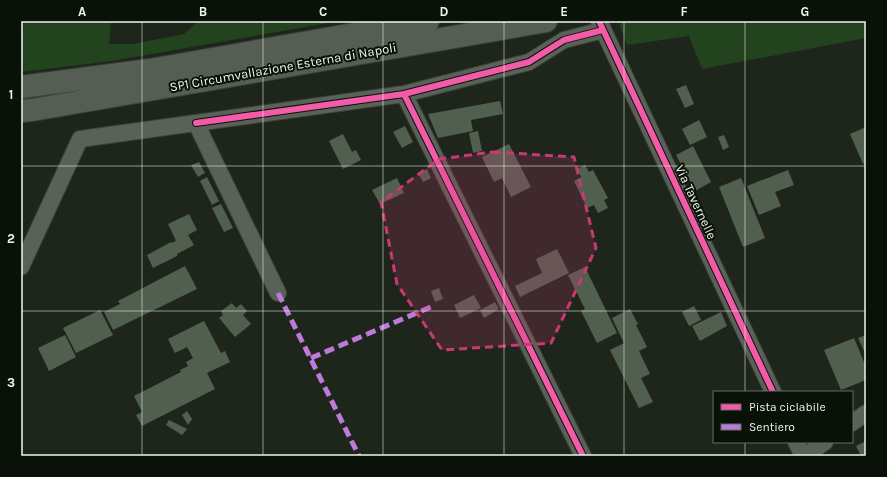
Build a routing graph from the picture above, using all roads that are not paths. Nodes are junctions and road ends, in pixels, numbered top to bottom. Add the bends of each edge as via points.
1 (428, 21) edge
2 (546, 21) edge
3 (601, 26) edge
4 (21, 87) edge
5 (404, 94) junction
6 (25, 112) edge
7 (196, 123) junction
8 (21, 267) edge
9 (278, 293) dead end
10 (773, 391) edge
11 (866, 413) edge
12 (853, 422) edge
13 (797, 443) edge
14 (824, 443) edge
15 (583, 456) edge
16 (804, 456) edge

1 - 4 highway, SP1 Circumvallazione Esterna di Napoli via 150,70
2 - 6 highway, SP1 Circumvallazione Esterna di Napoli
3 - 5 street via 564,40 529,62
3 - 10 street, Via Tavernelle
5 - 7 street
5 - 15 street
7 - 8 street via 80,139
7 - 9 street
11 - 12 street
13 - 16 street
14 - 16 street

